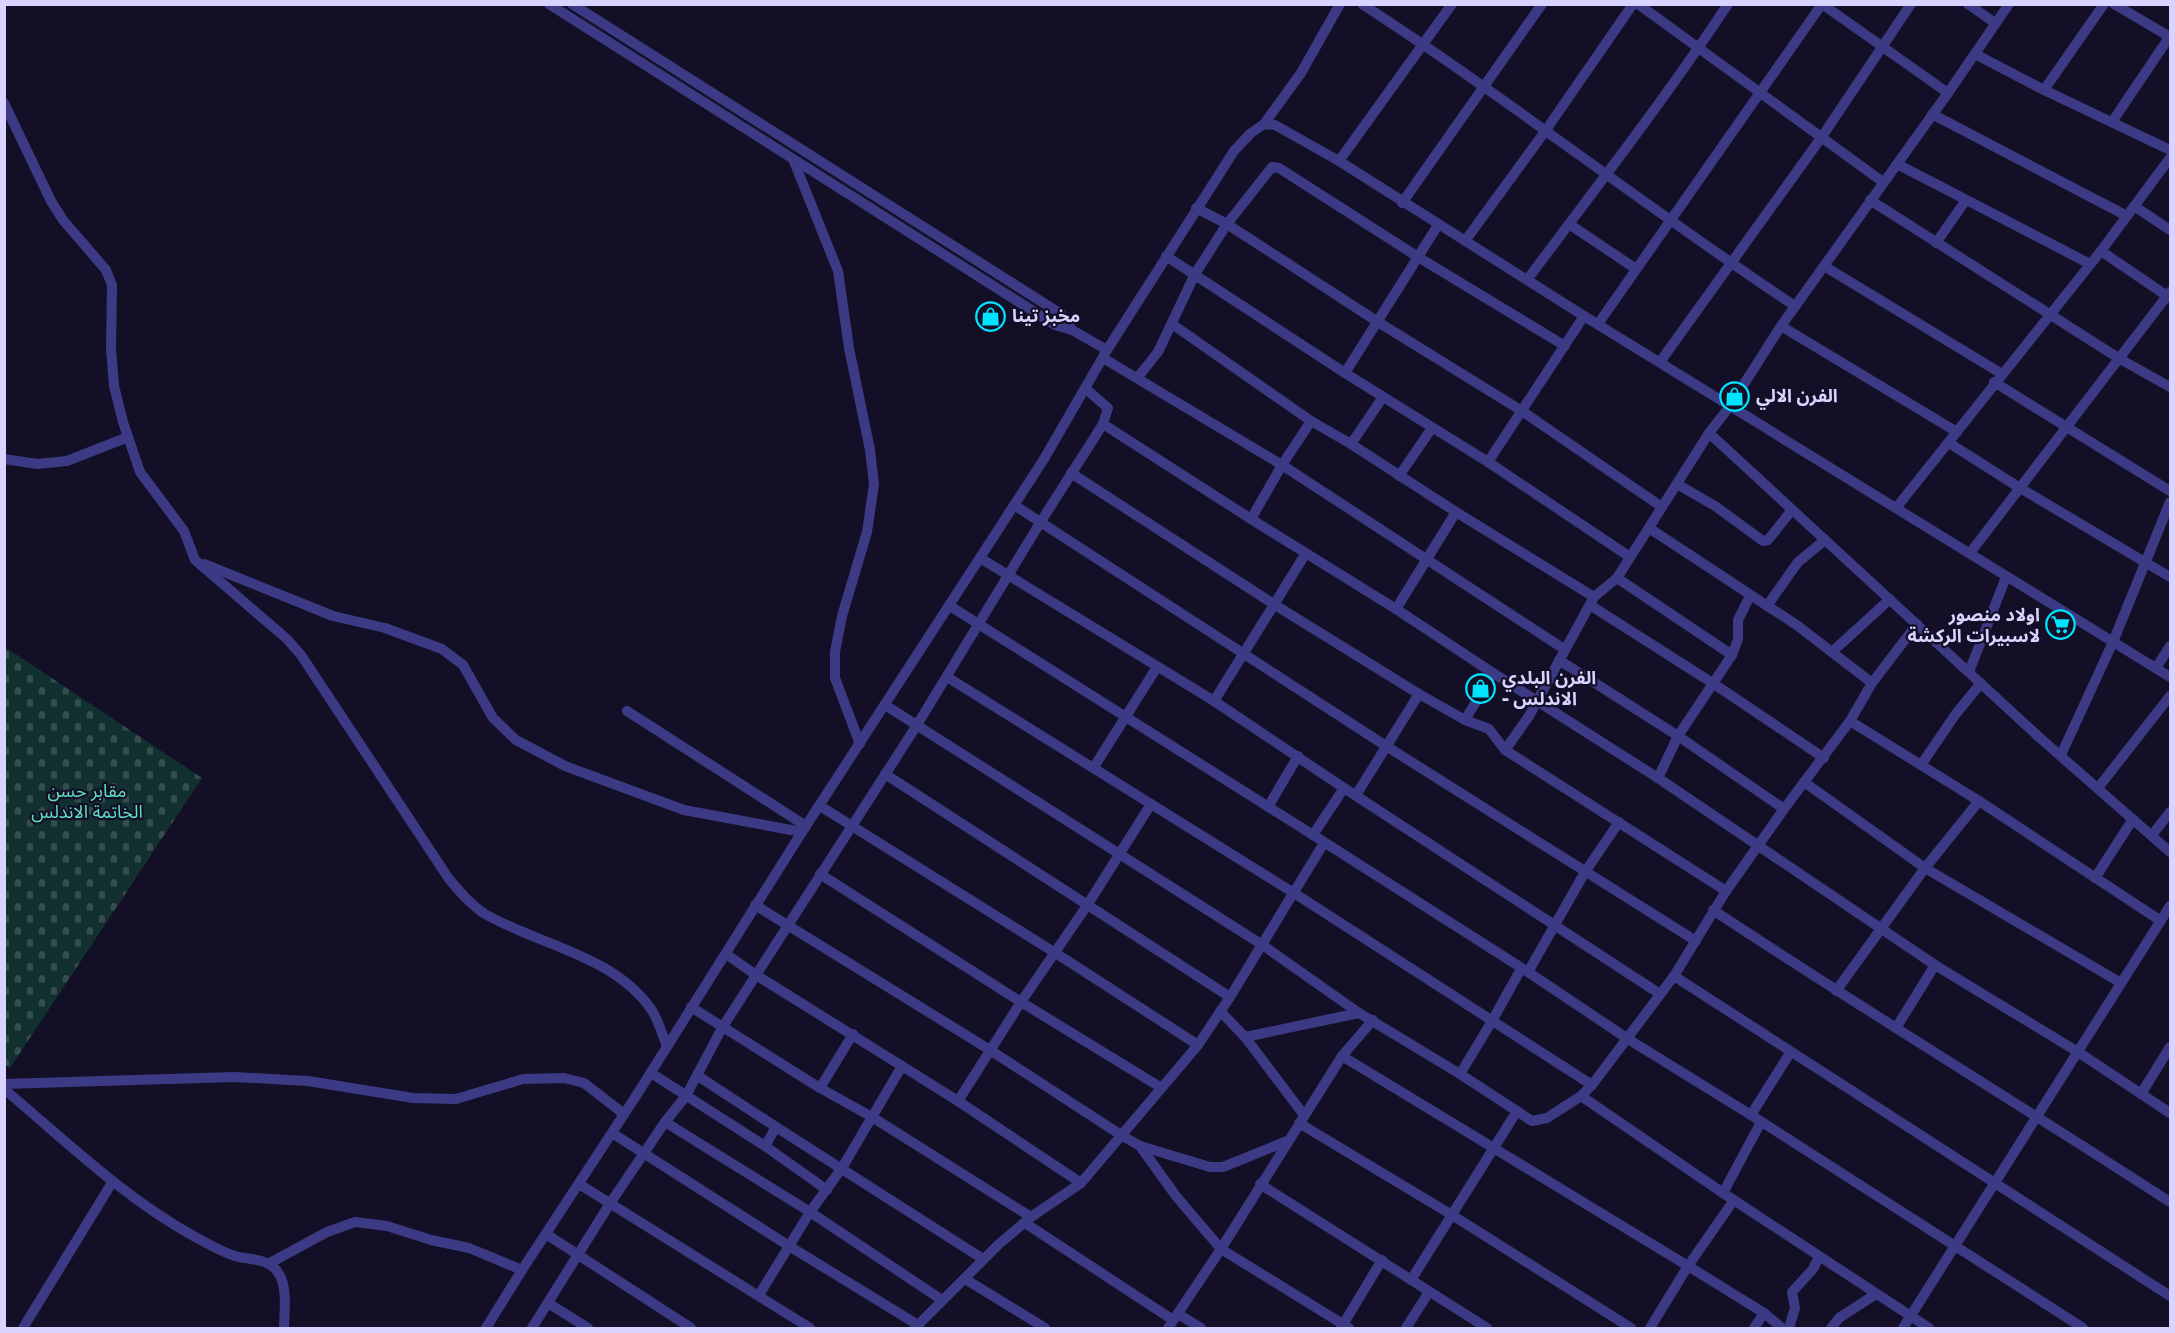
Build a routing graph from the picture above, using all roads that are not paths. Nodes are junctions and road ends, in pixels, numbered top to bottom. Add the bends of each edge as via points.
1 (549, 4) edge
2 (572, 4) edge
3 (1340, 4) edge
4 (1362, 4) edge
5 (1452, 4) edge
6 (1542, 4) edge
7 (1633, 4) edge
8 (1638, 4) edge
9 (1728, 4) edge
10 (1822, 4) edge
11 (1911, 4) edge
12 (1968, 4) edge
13 (2009, 4) edge
14 (2104, 4) edge
15 (2114, 4) edge
16 (1995, 23) junction
17 (2170, 37) edge
18 (1423, 44) junction
19 (1882, 46) junction
20 (1698, 50) junction
21 (1976, 54) junction
22 (1484, 88) junction
23 (2044, 90) junction
24 (1759, 93) junction
25 (1948, 93) junction
26 (4, 103) edge
27 (1932, 114) junction
28 (2112, 122) junction
29 (1264, 124) junction
30 (1546, 130) junction
31 (1821, 138) junction
32 (2170, 150) edge
33 (2170, 158) edge
34 (793, 159) junction
35 (1339, 161) junction
36 (1897, 164) junction
37 (1607, 174) junction
38 (1883, 182) junction
39 (1966, 200) junction
40 (1870, 201) junction
41 (1402, 202) junction
42 (2134, 206) junction
43 (1196, 208) junction
44 (2127, 216) junction
45 (1670, 221) junction
46 (1227, 224) junction
47 (1569, 224) junction
48 (1438, 225) junction
49 (2170, 230) edge
50 (1465, 241) junction
51 (1936, 243) junction
52 (2100, 251) junction
53 (1166, 256) junction
54 (1418, 257) junction
55 (1731, 263) junction
56 (2090, 264) junction
57 (1824, 266) junction
58 (1636, 269) junction
59 (1195, 274) junction
60 (1527, 280) junction
61 (2170, 295) edge
62 (1795, 306) junction
63 (2049, 314) junction
64 (1584, 316) junction
65 (1378, 322) junction
66 (1172, 324) junction
67 (1598, 324) junction
68 (1781, 326) junction
69 (1072, 330) junction
70 (1564, 345) junction
71 (1105, 354) junction
72 (2120, 359) junction
73 (1660, 362) junction
74 (1345, 373) junction
75 (1138, 377) junction
76 (1998, 378) junction
77 (2170, 387) edge
78 (1086, 388) junction
79 (1383, 397) junction
80 (1730, 406) junction
81 (1522, 411) junction
82 (1311, 421) junction
83 (1103, 424) junction
84 (1432, 428) junction
85 (2067, 428) junction
86 (1957, 432) junction
87 (1709, 433) junction
88 (128, 437) junction
89 (1948, 443) junction
90 (1351, 444) junction
91 (4, 459) edge
92 (1488, 462) junction
93 (1281, 465) junction
94 (1071, 473) junction
95 (1399, 476) junction
96 (1677, 484) junction
97 (2020, 488) junction
98 (2170, 490) edge
99 (2170, 502) edge
100 (1014, 505) junction
101 (1662, 507) junction
102 (1896, 508) junction
103 (1792, 510) junction
104 (1456, 512) junction
105 (1251, 519) junction
106 (1040, 523) junction
107 (1648, 528) junction
108 (1825, 540) junction
109 (1306, 553) junction
110 (1970, 554) junction
111 (980, 558) junction
112 (1426, 558) junction
113 (1630, 558) junction
114 (195, 560) junction
115 (2146, 563) junction
116 (1008, 577) junction
117 (2006, 577) junction
118 (2170, 577) edge
119 (1617, 579) junction
120 (1750, 596) junction
121 (1890, 599) junction
122 (1592, 601) junction
123 (1275, 605) junction
124 (950, 606) junction
125 (1767, 606) junction
126 (1396, 609) junction
127 (1917, 624) junction
128 (979, 626) junction
129 (2113, 642) junction
130 (2170, 646) edge
131 (1564, 649) junction
132 (1832, 652) junction
133 (1243, 653) junction
134 (1732, 655) junction
135 (1559, 660) junction
136 (1157, 667) junction
137 (2156, 668) junction
138 (1969, 672) junction
139 (1493, 674) junction
140 (2170, 676) edge
141 (947, 677) junction
142 (1872, 683) junction
143 (1981, 683) junction
144 (1714, 684) junction
145 (1419, 694) junction
146 (2170, 696) edge
147 (1537, 700) junction
148 (1214, 701) junction
149 (885, 705) junction
150 (627, 711) dead end
151 (1125, 717) junction
152 (1465, 720) junction
153 (1850, 721) junction
154 (917, 725) junction
155 (1678, 736) junction
156 (860, 744) junction
157 (1386, 746) junction
158 (1505, 750) junction
159 (2061, 755) junction
160 (1298, 756) junction
161 (1824, 758) junction
162 (1921, 765) junction
163 (1094, 767) junction
164 (885, 774) junction
165 (1658, 778) junction
166 (1804, 782) junction
167 (1344, 788) junction
168 (2098, 788) junction
169 (1356, 795) junction
170 (1979, 801) junction
171 (1151, 804) junction
172 (820, 806) junction
173 (1268, 807) junction
174 (1784, 809) junction
175 (2170, 812) edge
176 (2133, 819) junction
177 (1619, 822) junction
178 (850, 826) junction
179 (804, 829) junction
180 (1313, 835) junction
181 (2152, 835) junction
182 (1324, 843) junction
183 (1759, 844) junction
184 (2170, 852) edge
185 (1119, 854) junction
186 (1925, 868) junction
187 (1585, 872) junction
188 (820, 874) junction
189 (2095, 878) junction
190 (1726, 891) junction
191 (1294, 893) junction
192 (1088, 904) junction
193 (755, 905) junction
194 (2170, 906) edge
195 (1713, 910) junction
196 (2161, 921) junction
197 (1556, 925) junction
198 (788, 926) junction
199 (1880, 928) junction
200 (1696, 941) junction
201 (1261, 944) junction
202 (1054, 952) junction
203 (726, 954) junction
204 (1935, 965) junction
205 (1524, 971) junction
206 (756, 975) junction
207 (1674, 976) junction
208 (2121, 983) junction
209 (1836, 991) junction
210 (1660, 994) junction
211 (1230, 997) junction
212 (1021, 1002) junction
213 (691, 1007) junction
214 (1220, 1011) junction
215 (1359, 1013) junction
216 (1373, 1020) junction
217 (1492, 1021) junction
218 (722, 1028) junction
219 (1896, 1028) junction
220 (853, 1034) junction
221 (1245, 1037) junction
222 (1628, 1040) junction
223 (1198, 1045) junction
224 (667, 1046) junction
225 (2170, 1047) edge
226 (990, 1050) junction
227 (2078, 1052) junction
228 (1790, 1053) junction
229 (1342, 1056) junction
230 (902, 1066) junction
231 (651, 1073) junction
232 (1460, 1074) junction
233 (698, 1076) junction
234 (4, 1084) edge
235 (1592, 1085) junction
236 (1160, 1087) junction
237 (820, 1088) junction
238 (4, 1089) edge
239 (2141, 1094) junction
240 (686, 1096) junction
241 (1581, 1096) junction
242 (958, 1101) junction
243 (1517, 1111) junction
244 (2170, 1113) edge
245 (624, 1114) junction
246 (1750, 1115) junction
247 (2037, 1116) junction
248 (872, 1117) junction
249 (1301, 1119) junction
250 (665, 1122) junction
251 (1761, 1122) junction
252 (776, 1127) junction
253 (612, 1133) junction
254 (1121, 1135) junction
255 (1287, 1141) junction
256 (765, 1146) junction
257 (1140, 1146) junction
258 (1493, 1149) junction
259 (644, 1155) junction
260 (842, 1168) junction
261 (113, 1181) junction
262 (1081, 1183) junction
263 (579, 1184) junction
264 (1260, 1184) junction
265 (1994, 1184) junction
266 (828, 1190) junction
267 (1723, 1193) junction
268 (1734, 1200) junction
269 (2170, 1202) edge
270 (609, 1205) junction
271 (810, 1212) junction
272 (1452, 1215) junction
273 (1028, 1220) junction
274 (546, 1234) junction
275 (789, 1246) junction
276 (1955, 1246) junction
277 (1221, 1249) junction
278 (578, 1256) junction
279 (1819, 1257) junction
280 (983, 1259) junction
281 (1382, 1260) junction
282 (268, 1264) junction
283 (1688, 1266) junction
284 (522, 1270) junction
285 (965, 1279) junction
286 (1412, 1280) junction
287 (1429, 1292) junction
288 (1876, 1294) junction
289 (759, 1295) junction
290 (2170, 1296) edge
291 (942, 1300) junction
292 (548, 1303) junction
293 (1764, 1313) junction
294 (1910, 1317) junction
295 (1173, 1321) edge
296 (916, 1327) edge
297 (1344, 1327) edge
298 (23, 1329) edge
299 (284, 1329) edge
300 (486, 1329) edge
301 (532, 1329) edge
302 (588, 1329) edge
303 (691, 1329) edge
304 (810, 1329) edge
305 (1045, 1329) edge
306 (1201, 1329) edge
307 (1406, 1329) edge
308 (1487, 1329) edge
309 (1631, 1329) edge
310 (1650, 1329) edge
311 (1754, 1329) edge
312 (1782, 1329) edge
313 (1789, 1329) edge
314 (1831, 1329) edge
315 (1903, 1329) edge
316 (1929, 1329) edge
317 (2083, 1329) edge

1 - 34 street
2 - 69 street via 1061,314
3 - 29 street via 1301,74
4 - 18 street
5 - 18 street
6 - 22 street
7 - 30 street
8 - 20 street
9 - 20 street
10 - 19 street
10 - 24 street
11 - 19 street
12 - 16 street
13 - 16 street
14 - 23 street
15 - 17 street
16 - 21 street
17 - 28 street
18 - 22 street
18 - 35 street
19 - 25 street
19 - 31 street
20 - 24 street
20 - 37 street
21 - 23 street
21 - 25 street
22 - 30 street
22 - 41 street
23 - 28 street
24 - 31 street
24 - 45 street
25 - 27 street
26 - 88 street via 51,201 106,270 112,285 114,386
27 - 36 street
27 - 44 street
28 - 32 street
29 - 35 street via 1275,125
29 - 43 street via 1234,151
30 - 37 street
30 - 50 street
31 - 38 street
31 - 55 street
33 - 42 street
34 - 69 street via 1055,325
34 - 156 street via 838,271 874,484 867,532 835,652 835,678
35 - 41 street
36 - 38 street
36 - 39 street
37 - 45 street
37 - 47 street
38 - 40 street
39 - 51 street
39 - 56 street
40 - 51 street
40 - 57 street
41 - 48 street
42 - 44 street
42 - 49 street
43 - 46 street
43 - 53 street
44 - 52 street
45 - 55 street
45 - 58 street
46 - 54 street via 1267,172 1272,167 1279,168
46 - 59 street
46 - 65 street
47 - 58 street
47 - 60 street
48 - 50 street
48 - 54 street
50 - 60 street
51 - 63 street
52 - 56 street
52 - 61 street
53 - 59 street
53 - 71 street
54 - 65 street
54 - 70 street
55 - 62 street
55 - 73 street
56 - 63 street
57 - 62 street
57 - 76 street
58 - 67 street
59 - 66 street
59 - 74 street
60 - 64 street
61 - 72 street
62 - 68 street
63 - 72 street
63 - 76 street
64 - 67 street
64 - 70 street
65 - 74 street
65 - 81 street
66 - 75 street via 1158,352
66 - 82 street
67 - 73 street
68 - 80 street
68 - 86 street
69 - 71 street
70 - 81 street
71 - 75 street
71 - 78 street
72 - 77 street
72 - 85 street
73 - 80 street
74 - 79 street
75 - 93 street
76 - 85 street
76 - 86 street
78 - 83 street via 1108,408
78 - 100 street
79 - 84 street
79 - 90 street
80 - 87 street
80 - 102 street
81 - 92 street
81 - 101 street
82 - 90 street
82 - 93 street
83 - 94 street
83 - 105 street
84 - 92 street
84 - 95 street
85 - 97 street
85 - 98 street
86 - 89 street
87 - 96 street
87 - 103 street
88 - 91 street via 67,461 38,464
88 - 114 street via 140,472 184,531
89 - 97 street
89 - 102 street
90 - 95 street
92 - 113 street
93 - 105 street
93 - 112 street
94 - 106 street
94 - 123 street
95 - 104 street
96 - 101 street
96 - 103 street via 1762,541 1768,540
97 - 110 street
97 - 115 street
99 - 115 street
100 - 106 street
100 - 111 street
101 - 107 street
102 - 110 street
103 - 108 street
104 - 112 street
104 - 122 street
105 - 109 street
106 - 116 street
106 - 133 street
107 - 113 street
107 - 120 street
108 - 121 street
108 - 125 street via 1798,562
109 - 123 street
109 - 126 street
110 - 117 street
111 - 116 street
111 - 124 street
112 - 126 street
112 - 131 street
113 - 119 street
114 - 179 street via 333,616 386,628 442,649 463,665 494,718 516,740 565,766 684,810
114 - 224 street via 301,655 449,879 465,897 484,913 605,968 630,986 651,1010
115 - 118 street
115 - 129 street
116 - 128 street
116 - 136 street
117 - 129 street
117 - 138 street
119 - 122 street
119 - 134 street
120 - 125 street
120 - 134 street via 1738,620 1738,639
121 - 127 street
121 - 132 street
122 - 131 street
122 - 144 street
123 - 133 street
123 - 145 street
124 - 128 street
124 - 149 street
125 - 132 street
126 - 139 street
127 - 138 street
127 - 142 street
128 - 141 street
128 - 151 street
129 - 137 street
129 - 159 street
130 - 137 street
131 - 135 street
132 - 142 street
133 - 148 street
133 - 157 street
134 - 144 street
135 - 147 street
135 - 155 street
136 - 148 street
136 - 151 street
137 - 140 street
138 - 143 street
139 - 147 street
139 - 152 street
141 - 154 street
141 - 163 street
142 - 153 street
143 - 159 street
143 - 162 street
144 - 155 street
144 - 161 street
145 - 152 street
145 - 157 street
146 - 168 street
147 - 158 street
147 - 165 street
148 - 160 street
149 - 154 street
149 - 156 street
150 - 179 street
151 - 163 street
151 - 173 street
152 - 158 street via 1489,729
153 - 161 street
153 - 162 street
154 - 164 street
154 - 185 street
155 - 165 street
155 - 174 street
156 - 172 street
157 - 169 street
157 - 187 street
158 - 177 street
159 - 168 street
160 - 167 street
160 - 173 street
161 - 166 street
162 - 170 street
163 - 171 street
164 - 178 street
164 - 192 street
165 - 183 street
166 - 174 street
166 - 186 street
167 - 169 street
167 - 180 street
168 - 176 street
169 - 197 street
170 - 186 street
170 - 189 street
171 - 185 street
171 - 191 street
172 - 178 street
172 - 179 street
173 - 180 street
174 - 183 street
175 - 181 street
176 - 181 street
176 - 189 street
177 - 187 street
177 - 190 street
178 - 188 street
178 - 202 street
179 - 193 street
180 - 182 street
181 - 184 street
182 - 191 street
182 - 205 street
183 - 190 street
183 - 199 street
185 - 192 street
185 - 201 street
186 - 199 street
186 - 208 street
187 - 197 street
187 - 200 street
188 - 198 street
188 - 212 street
189 - 196 street
190 - 195 street
191 - 201 street
191 - 217 street
192 - 202 street
192 - 211 street
193 - 198 street
193 - 203 street
194 - 196 street
195 - 200 street
195 - 209 street
196 - 208 street
197 - 205 street
197 - 210 street
198 - 206 street
198 - 226 street
199 - 204 street
199 - 209 street
200 - 207 street
201 - 211 street
201 - 215 street
202 - 212 street
202 - 223 street
203 - 206 street
203 - 213 street
204 - 219 street
204 - 227 street
205 - 217 street
205 - 222 street
206 - 218 street
206 - 220 street
207 - 210 street
207 - 228 street
208 - 227 street
209 - 219 street
210 - 222 street
211 - 214 street
212 - 226 street
212 - 236 street
213 - 218 street
213 - 224 street
214 - 221 street
214 - 223 street
215 - 216 street
215 - 221 street
216 - 229 street
216 - 232 street
217 - 232 street
217 - 235 street
218 - 233 street
218 - 237 street
219 - 247 street
220 - 230 street
220 - 237 street
221 - 249 street
222 - 235 street
222 - 246 street
223 - 236 street
224 - 231 street
225 - 239 street
226 - 242 street
226 - 254 street
227 - 239 street
227 - 247 street
228 - 246 street
228 - 265 street
229 - 249 street
229 - 258 street
230 - 242 street
230 - 248 street
231 - 240 street
231 - 245 street
232 - 243 street
233 - 240 street
233 - 252 street
234 - 245 street via 234,1077 308,1081 413,1098 456,1099 523,1079 564,1078 584,1083
235 - 241 street
236 - 254 street
237 - 248 street
238 - 261 street
239 - 244 street
240 - 250 street
240 - 256 street
241 - 243 street via 1538,1122
241 - 267 street
242 - 262 street
243 - 258 street
245 - 253 street
246 - 251 street
247 - 265 street
247 - 269 street
248 - 260 street
248 - 273 street
249 - 255 street
249 - 272 street
250 - 259 street
250 - 271 street
251 - 267 street
251 - 276 street
252 - 256 street
252 - 260 street
253 - 259 street
253 - 263 street
254 - 257 street
254 - 262 street
255 - 257 street via 1223,1167 1210,1167
255 - 264 street
256 - 266 street
257 - 277 street
258 - 272 street
258 - 283 street
259 - 270 street
259 - 275 street
260 - 266 street
260 - 280 street
261 - 282 street via 157,1215 198,1238 238,1257
261 - 298 street
262 - 273 street
263 - 270 street
263 - 274 street
264 - 277 street
264 - 281 street
265 - 276 street
265 - 290 street
266 - 271 street
267 - 268 street
268 - 279 street
268 - 283 street
270 - 278 street
270 - 289 street
271 - 275 street
271 - 291 street
272 - 286 street
272 - 309 street
273 - 280 street
273 - 295 street
274 - 278 street
274 - 284 street
275 - 289 street
275 - 296 street
276 - 294 street
276 - 317 street
277 - 295 street
277 - 297 street
278 - 292 street
278 - 303 street
279 - 288 street
279 - 313 street via 1792,1292 1795,1308
280 - 285 street
281 - 286 street
281 - 297 street
282 - 284 street via 327,1232 355,1222 387,1226 469,1248
282 - 299 street via 279,1273 284,1288
283 - 293 street
283 - 310 street
284 - 300 street
285 - 291 street
285 - 305 street
286 - 287 street
287 - 307 street
287 - 308 street
288 - 294 street
288 - 314 street via 1839,1318
289 - 304 street
291 - 296 street
292 - 301 street
292 - 302 street
293 - 311 street
293 - 312 street
294 - 315 street
294 - 316 street
295 - 306 street

